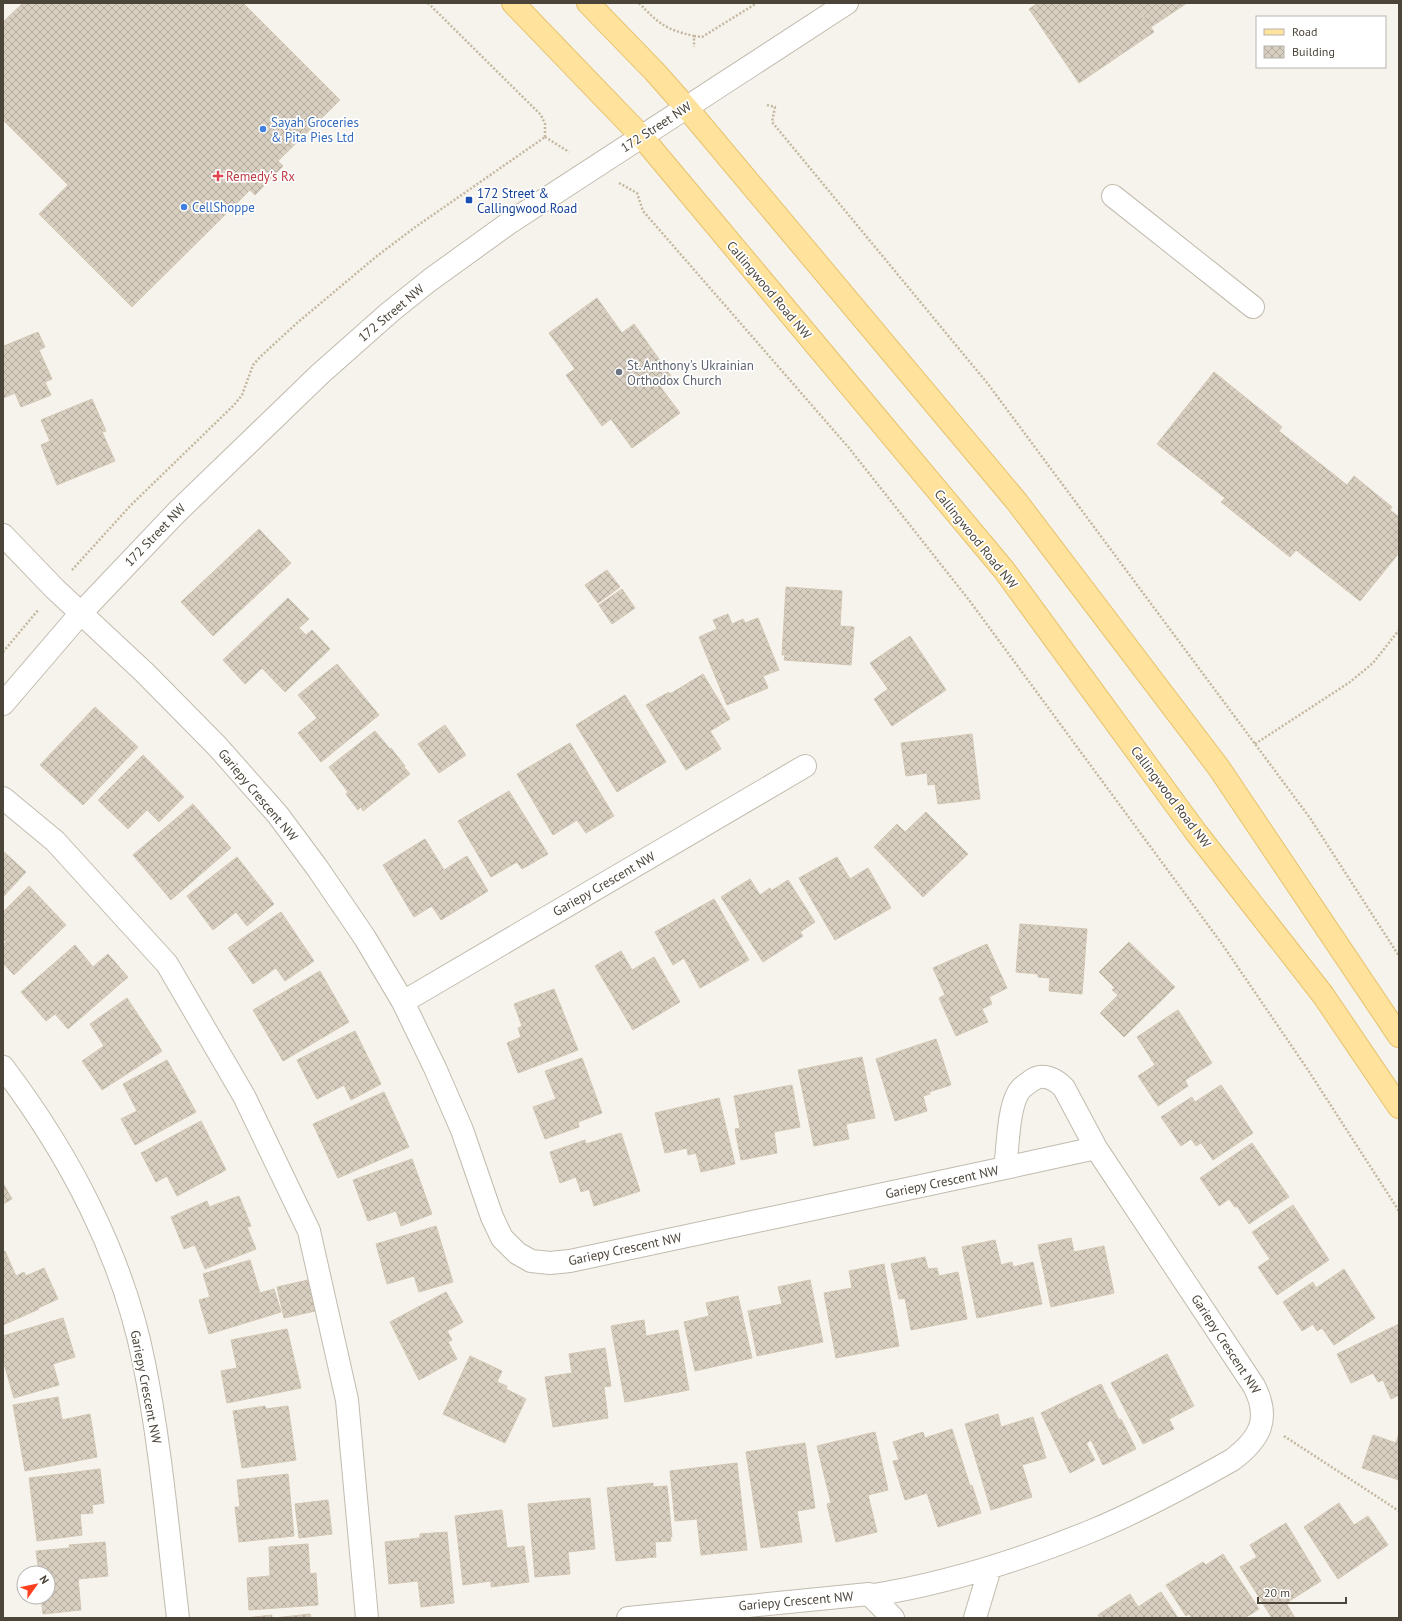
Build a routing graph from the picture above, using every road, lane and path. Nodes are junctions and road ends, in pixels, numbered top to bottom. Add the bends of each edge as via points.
1 (428, 3) edge
2 (513, 3) edge
3 (588, 3) edge
4 (639, 3) edge
5 (757, 3) edge
6 (847, 3) edge
7 (694, 36) junction
8 (694, 47) dead end
9 (767, 105) dead end
10 (686, 107) junction
11 (642, 137) junction
12 (637, 193) dead end
13 (1113, 196) dead end
14 (1253, 306) dead end
15 (3, 535) edge
16 (70, 572) dead end
17 (41, 606) dead end
18 (81, 613) junction
19 (1399, 630) edge
20 (3, 652) edge
21 (3, 704) edge
22 (1255, 744) junction
23 (805, 766) dead end
24 (3, 798) edge
25 (1399, 956) edge
26 (403, 1002) junction
27 (1399, 1036) edge
28 (3, 1067) edge
29 (1399, 1107) edge
30 (1096, 1148) junction
31 (1005, 1168) junction
32 (1399, 1210) edge
33 (1262, 1422) junction
34 (1399, 1511) edge
35 (990, 1568) junction
36 (869, 1594) junction
37 (178, 1618) edge
38 (367, 1618) edge
39 (628, 1618) edge
40 (893, 1618) edge
41 (975, 1618) edge

1 - 16 path via 541,115 545,124 545,137 408,233 270,346 253,365 242,395 234,405 131,505
2 - 11 main road, Callingwood Road NW
3 - 10 main road
4 - 7 path via 665,27
5 - 7 path via 702,37
6 - 10 street, 172 Street NW
7 - 8 path
9 - 22 path via 775,107 772,122 988,384
10 - 11 street, 172 Street NW
10 - 27 main road via 1017,502 1219,768
11 - 18 street, 172 Street NW via 509,223 390,312 242,448
11 - 29 main road, Callingwood Road NW via 1004,570 1195,830 1323,995
12 - 32 path via 643,210 849,448 969,600 1083,752 1222,944
13 - 14 street
15 - 18 street, Gariepy Crescent NW via 25,560
17 - 20 path
18 - 21 street, 172 Street NW
18 - 26 street, Gariepy Crescent NW via 217,746 278,815 361,931
19 - 22 path via 1373,663 1350,682
22 - 25 path via 1310,818
23 - 26 street, Gariepy Crescent NW
24 - 38 street via 54,841 167,964 244,1096 309,1231 347,1400
26 - 31 street, Gariepy Crescent NW via 462,1130 492,1217 502,1238 517,1253 531,1261 570,1261
28 - 37 street, Gariepy Crescent NW via 50,1135 76,1181 98,1224 128,1304 144,1362 155,1428
30 - 31 street, Gariepy Crescent NW
30 - 31 street, Gariepy Crescent NW via 1064,1088 1058,1081 1037,1077 1018,1091 1013,1104
30 - 33 street, Gariepy Crescent NW via 1254,1386 1261,1399
33 - 34 path
33 - 35 street, Gariepy Crescent NW via 1260,1431 1243,1452 1195,1480 1090,1532
35 - 36 street, Gariepy Crescent NW via 912,1589
35 - 41 street
36 - 39 street, Gariepy Crescent NW
36 - 40 street, Gariepy Crescent NW

